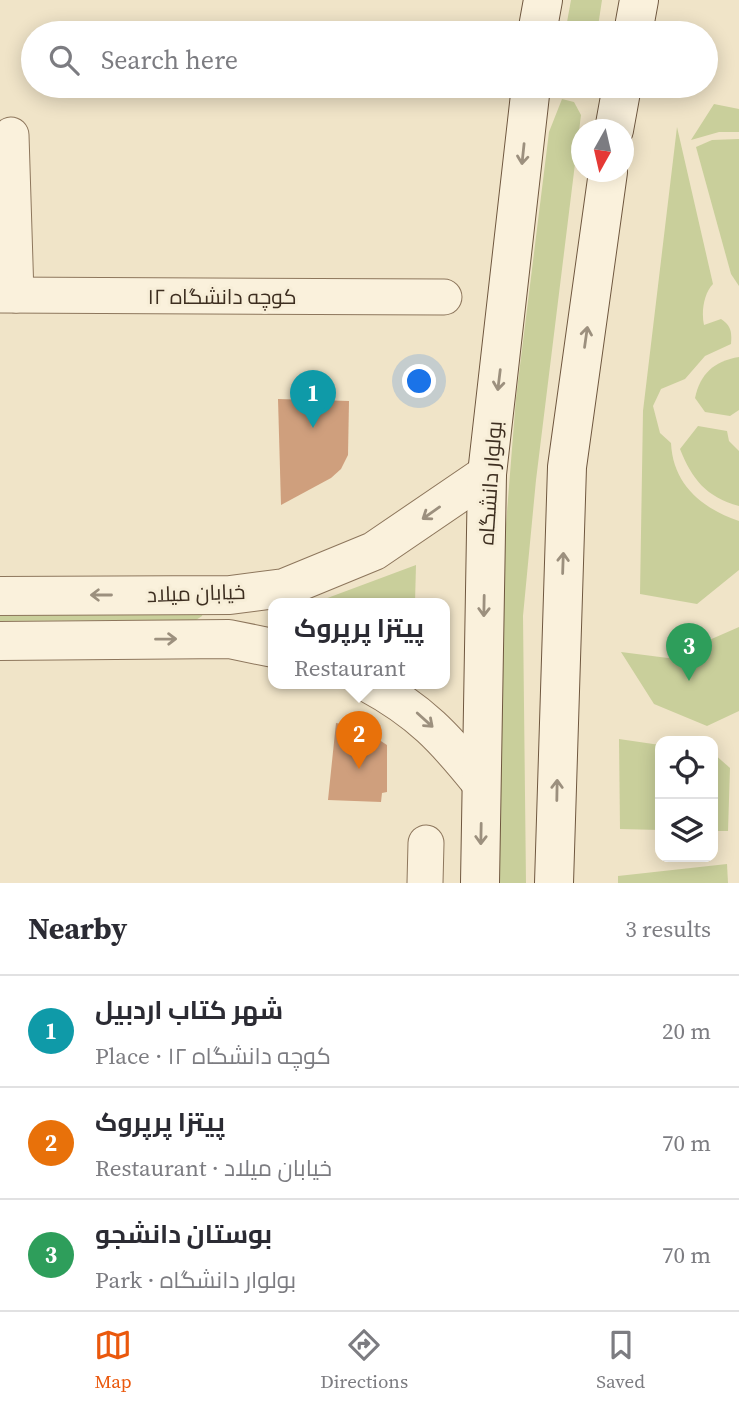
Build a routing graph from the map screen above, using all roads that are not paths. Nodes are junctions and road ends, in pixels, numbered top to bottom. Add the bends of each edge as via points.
1 (543, 0) edge
2 (639, 0) edge
3 (539, 21) edge
4 (635, 21) edge
5 (530, 98) edge
6 (620, 98) edge
7 (616, 119) edge
8 (11, 135) dead end
9 (607, 182) edge
10 (8, 295) edge
11 (444, 297) dead end
12 (487, 474) junction
13 (230, 595) junction
14 (0, 596) edge
15 (229, 639) junction
16 (0, 641) edge
17 (268, 647) edge
18 (379, 689) edge
19 (481, 783) junction
20 (426, 843) dead end
21 (425, 883) edge
22 (480, 883) edge
23 (554, 883) edge

1 - 3 main road
2 - 4 main road
5 -> 12 main road, بولوار دانشگاه
6 - 7 main road
8 - 10 street
23 -> 9 main road via 567,467
10 - 11 street, کوچه دانشگاه ۱۲
12 -> 13 main road, خیابان میلاد via 374,551 284,588
12 -> 19 main road, بولوار دانشگاه
13 -> 14 main road, خیابان میلاد
13 - 15 main road via 241,600 246,623 240,634
16 -> 15 main road
15 - 17 main road
18 -> 19 main road via 405,703 444,738
19 -> 22 main road, بولوار دانشگاه
20 - 21 street

